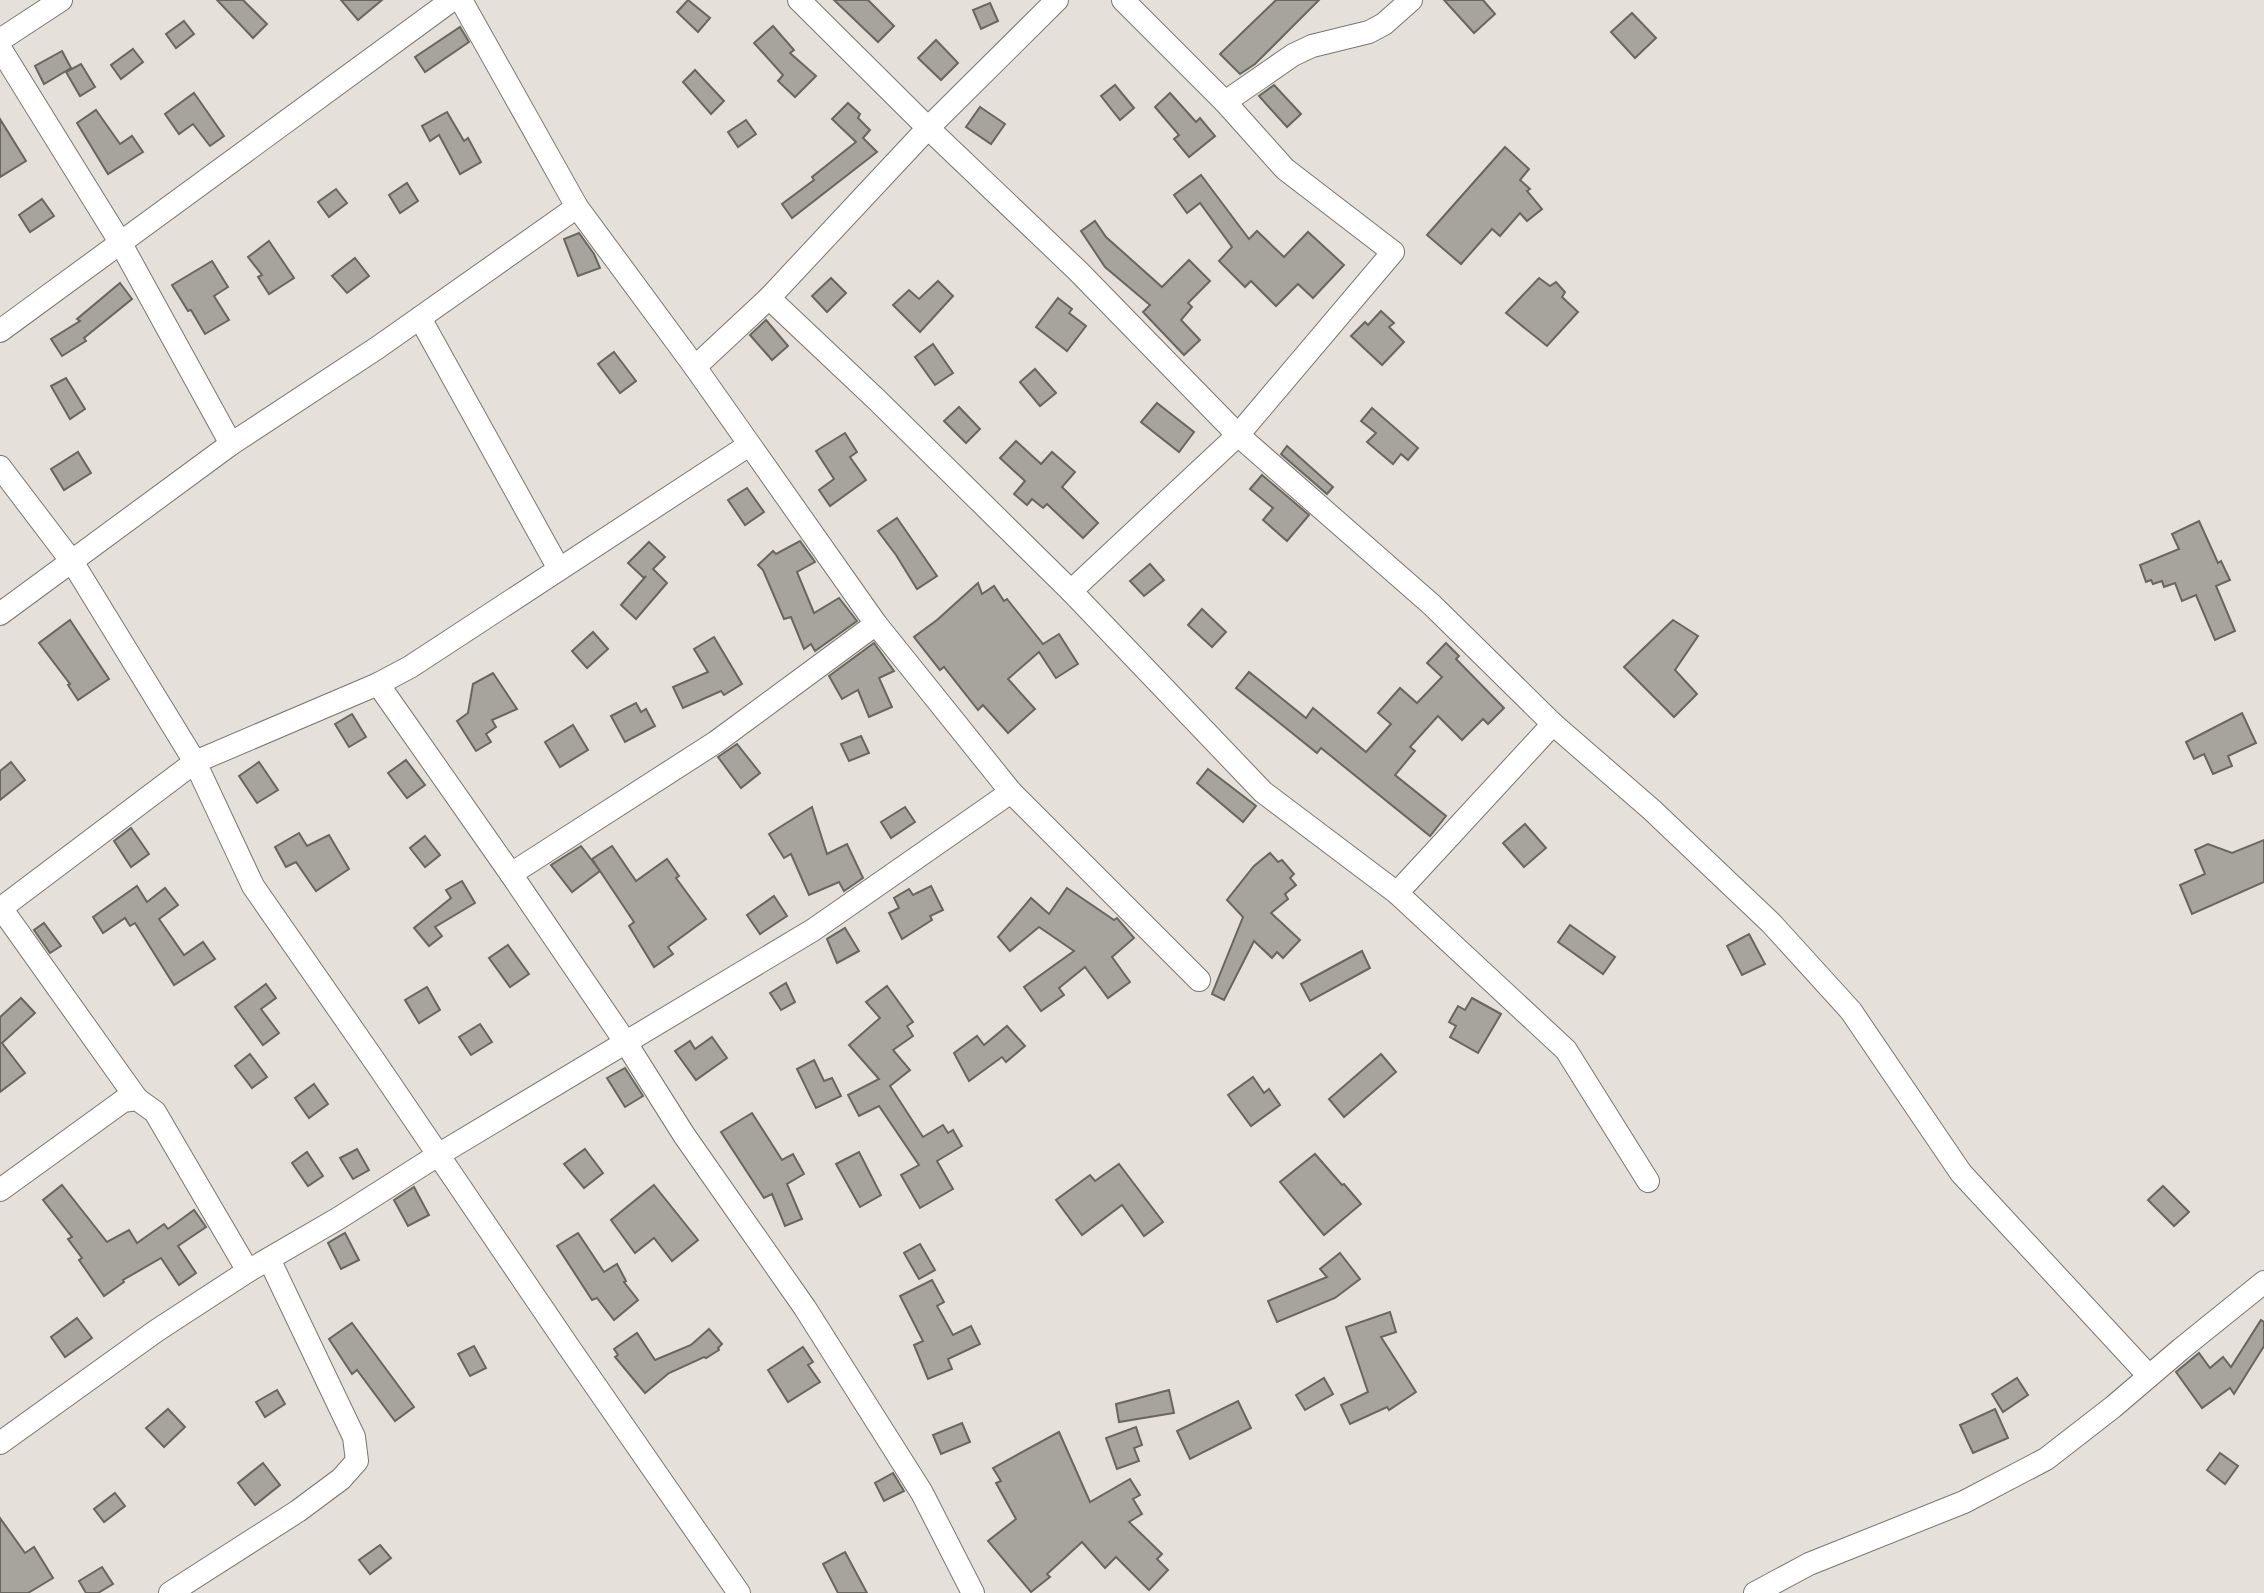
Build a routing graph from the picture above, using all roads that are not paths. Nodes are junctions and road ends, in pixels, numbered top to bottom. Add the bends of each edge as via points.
1 (61, 0) edge
2 (452, 0) edge
3 (461, 0) edge
4 (799, 0) edge
5 (1057, 0) edge
6 (1123, 0) edge
7 (1411, 0) edge
8 (0, 40) edge
9 (0, 48) edge
10 (1225, 102) junction
11 (928, 128) junction
12 (577, 207) junction
13 (120, 242) junction
14 (769, 298) junction
15 (420, 318) junction
16 (0, 331) edge
17 (695, 367) junction
18 (1238, 435) junction
19 (231, 444) junction
20 (749, 445) junction
21 (0, 467) edge
22 (73, 563) junction
23 (559, 569) junction
24 (1071, 591) junction
25 (0, 614) edge
26 (876, 624) junction
27 (378, 684) junction
28 (1553, 724) junction
29 (195, 762) junction
30 (1011, 792) junction
31 (511, 874) junction
32 (1397, 893) junction
33 (0, 909) edge
34 (1199, 980) dead end
35 (626, 1043) junction
36 (137, 1099) junction
37 (438, 1155) junction
38 (1648, 1181) dead end
39 (0, 1190) edge
40 (269, 1259) junction
41 (248, 1271) junction
42 (2264, 1282) edge
43 (2149, 1376) junction
44 (0, 1443) edge
45 (170, 1593) edge
46 (739, 1593) edge
47 (973, 1593) edge
48 (1755, 1593) edge

1 - 8 street
2 - 13 street
3 - 12 street
4 - 11 street
5 - 11 street
6 - 10 street
7 - 10 street via 1377,28 1303,50
9 - 13 street
10 - 18 street via 1285,169 1393,252
11 - 14 street
11 - 18 street
12 - 15 street
12 - 17 street
13 - 16 street
13 - 19 street
14 - 17 street
14 - 24 street
15 - 19 street
15 - 23 street
17 - 20 street
18 - 24 street
18 - 28 street via 1432,605
19 - 22 street
20 - 23 street
20 - 26 street
21 - 22 street
22 - 25 street
22 - 29 street
23 - 27 street
24 - 32 street via 1263,792
26 - 30 street
26 - 31 street via 716,742
27 - 29 street
27 - 31 street
28 - 32 street
28 - 43 street via 1771,923 1851,1011 1961,1173
29 - 33 street
29 - 37 street via 253,886
30 - 34 street
30 - 35 street via 813,930
31 - 35 street
32 - 38 street via 1566,1050
33 - 36 street
35 - 37 street
35 - 47 street via 922,1493
36 - 39 street via 123,1101
36 - 41 street via 155,1112
37 - 40 street
37 - 46 street
40 - 41 street
40 - 45 street via 354,1437 357,1461 298,1511
41 - 44 street
42 - 43 street
43 - 48 street via 2046,1459 1964,1502 1809,1564

